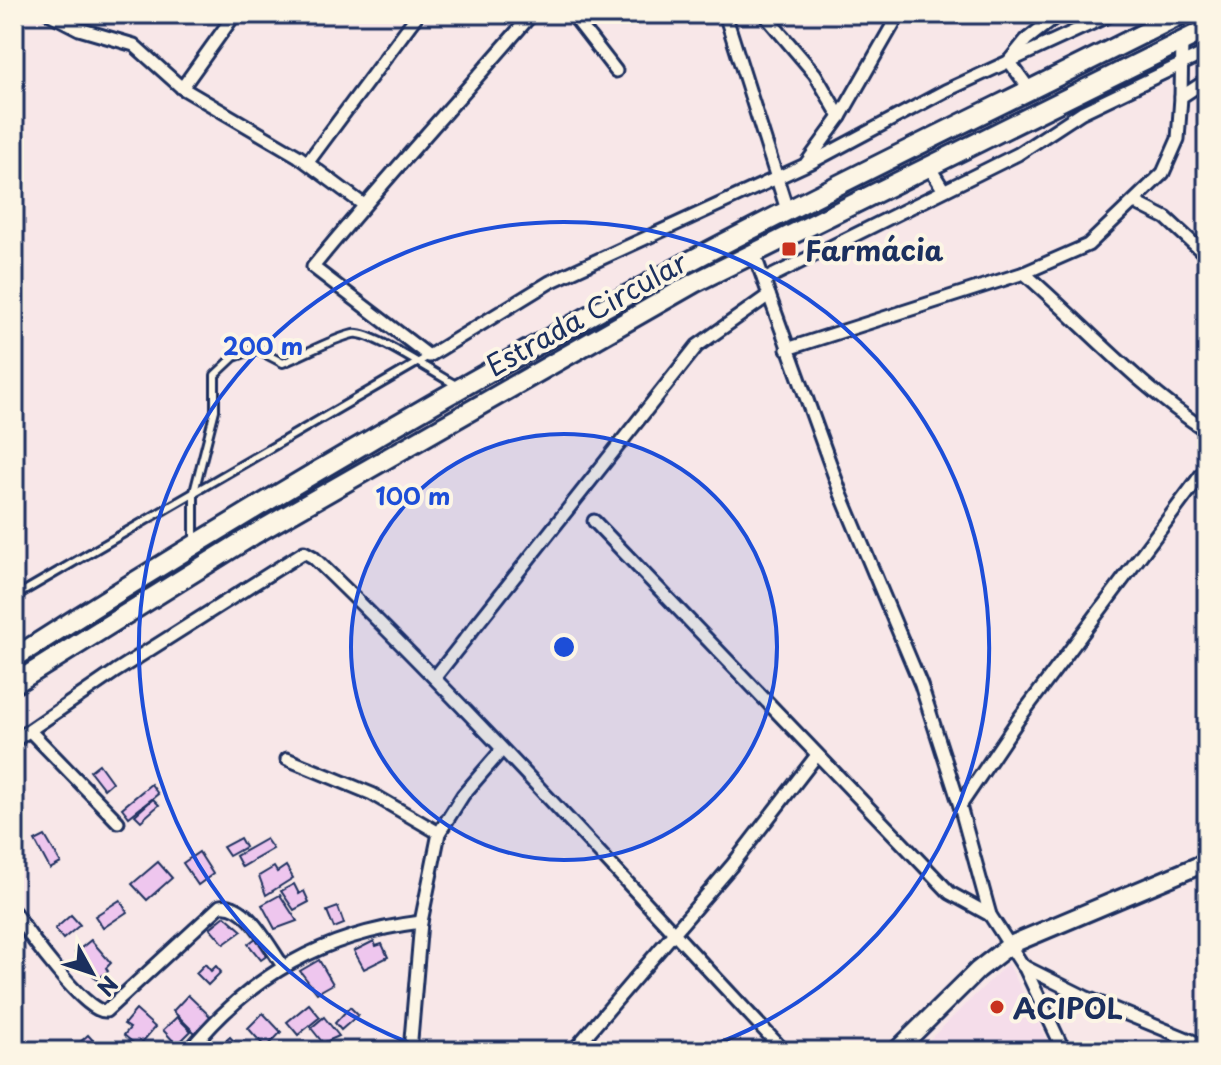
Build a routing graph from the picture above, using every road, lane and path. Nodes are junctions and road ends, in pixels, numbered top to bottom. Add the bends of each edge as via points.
1 (50, 14) edge
2 (235, 14) edge
3 (418, 14) edge
4 (532, 14) edge
5 (572, 14) edge
6 (725, 14) edge
7 (764, 14) edge
8 (899, 14) edge
9 (1059, 14) edge
10 (1112, 14) edge
11 (1182, 14) edge
12 (1154, 20) edge
13 (1207, 29) edge
14 (1182, 41) junction
15 (1207, 52) edge
16 (1009, 61) junction
17 (1184, 63) junction
18 (616, 71) dead end
19 (1207, 80) edge
20 (182, 88) junction
21 (1030, 90) junction
22 (1181, 97) junction
23 (840, 117) junction
24 (308, 162) junction
25 (805, 165) junction
26 (930, 168) junction
27 (777, 178) junction
28 (943, 189) junction
29 (1134, 202) junction
30 (364, 205) junction
31 (788, 213) junction
32 (755, 256) junction
33 (1207, 256) edge
34 (1024, 273) junction
35 (764, 280) junction
36 (769, 295) junction
37 (787, 349) junction
38 (429, 356) junction
39 (415, 364) junction
40 (461, 387) junction
41 (1207, 431) edge
42 (1207, 467) edge
43 (194, 492) junction
44 (594, 521) dead end
45 (194, 543) junction
46 (14, 597) edge
47 (14, 658) edge
48 (436, 676) junction
49 (14, 684) edge
50 (30, 731) junction
51 (14, 741) edge
52 (501, 751) junction
53 (817, 755) junction
54 (287, 759) dead end
55 (960, 806) junction
56 (118, 822) dead end
57 (439, 833) junction
58 (1207, 862) edge
59 (14, 912) edge
60 (990, 915) junction
61 (421, 922) junction
62 (674, 933) junction
63 (1010, 945) junction
64 (283, 966) junction
65 (1023, 966) junction
66 (409, 1046) edge
67 (1207, 1047) edge
68 (189, 1051) edge
69 (399, 1051) edge
70 (573, 1051) edge
71 (784, 1051) edge
72 (896, 1051) edge
73 (1064, 1051) edge

1 - 20 street via 91,33 124,39
2 - 20 street
3 - 24 street
4 - 30 street
5 - 18 street
6 - 27 street
7 - 23 street via 815,74
8 - 23 street
9 - 16 street
10 - 16 street
11 - 12 main road, Estrada Circular
12 - 21 main road, Estrada Circular
13 - 14 main road, Estrada Circular
14 - 17 street
14 - 26 main road, Estrada Circular
15 - 17 street
16 - 21 street
16 - 25 street
17 - 22 street
17 - 28 street
19 - 22 street
20 - 24 street
21 - 31 main road, Estrada Circular
22 - 29 street via 1178,139 1163,173
23 - 25 street
24 - 30 street
25 - 27 street
26 - 28 street
26 - 32 main road, Estrada Circular
27 - 31 street
27 - 38 street via 550,282
28 - 35 street
29 - 33 street via 1166,218
29 - 34 street via 1088,245
30 - 38 street via 313,267
31 - 40 main road, Estrada Circular
32 - 35 street
32 - 49 main road, Estrada Circular via 694,283 458,416 253,535
34 - 37 street
34 - 41 street via 1138,379
35 - 36 street
36 - 37 street
36 - 48 street via 697,346
37 - 55 street via 921,685
38 - 39 lane
39 - 40 lane
39 - 43 lane
39 - 43 lane via 379,339 356,333 283,363 256,349 234,357 215,375 215,410
40 - 45 main road, Estrada Circular
42 - 55 street
43 - 45 lane
43 - 46 lane
44 - 53 street
45 - 47 main road, Estrada Circular
48 - 50 street via 304,552
48 - 52 street
50 - 51 street
50 - 56 street
52 - 57 street
52 - 62 street
53 - 60 street via 950,893
53 - 62 street
54 - 57 street via 372,794
55 - 60 street
57 - 61 street
58 - 63 street
59 - 64 street via 90,1007 101,1012 220,906 242,911
60 - 63 street
61 - 64 street via 341,939
61 - 66 street
62 - 70 street
62 - 71 street
63 - 65 street
63 - 72 street
64 - 68 street via 232,1003
65 - 67 street
65 - 73 street
66 - 69 street

